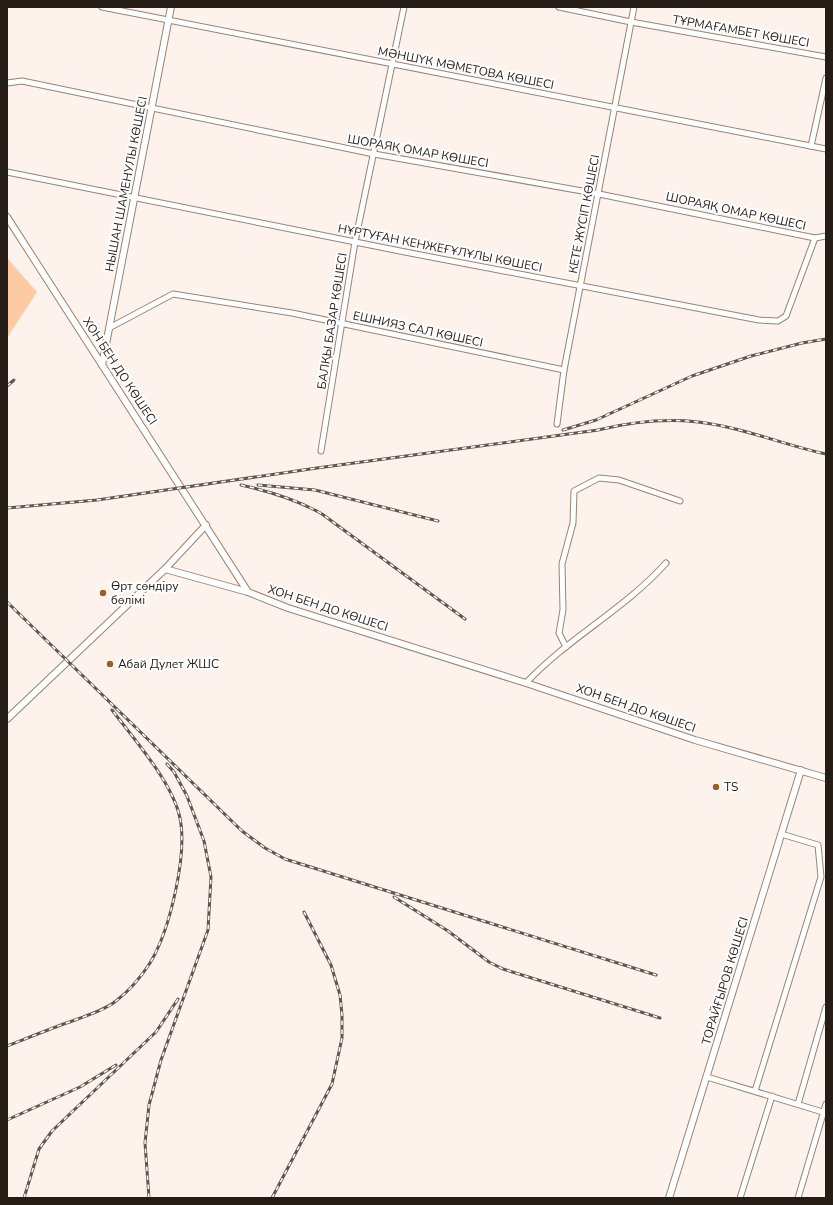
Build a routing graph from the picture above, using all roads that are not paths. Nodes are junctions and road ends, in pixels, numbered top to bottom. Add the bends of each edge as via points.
1 (102, 7) edge
2 (171, 7) edge
3 (404, 7) edge
4 (559, 7) edge
5 (634, 7) edge
6 (168, 20) junction
7 (631, 22) junction
8 (826, 57) edge
9 (394, 64) junction
10 (826, 78) edge
11 (7, 83) edge
12 (615, 107) junction
13 (152, 108) junction
14 (811, 146) junction
15 (826, 149) edge
16 (374, 154) junction
17 (7, 172) edge
18 (599, 194) junction
19 (134, 198) junction
20 (8, 220) edge
21 (826, 236) edge
22 (815, 238) junction
23 (355, 242) junction
24 (580, 286) junction
25 (342, 324) junction
26 (109, 328) junction
27 (102, 365) junction
28 (564, 370) junction
29 (557, 424) dead end
30 (321, 451) dead end
31 (680, 501) dead end
32 (206, 525) junction
33 (666, 563) dead end
34 (165, 569) junction
35 (248, 592) junction
36 (566, 647) junction
37 (526, 683) junction
38 (7, 719) edge
39 (801, 770) junction
40 (826, 778) edge
41 (781, 834) junction
42 (826, 1007) edge
43 (706, 1076) junction
44 (755, 1091) junction
45 (772, 1096) junction
46 (798, 1104) junction
47 (826, 1104) edge
48 (825, 1112) edge
49 (669, 1198) edge
50 (740, 1198) edge
51 (798, 1198) edge

1 - 6 street, МӘНШҮК МӘМЕТОВА КӨШЕСІ
2 - 6 street, НЫШАН ШАМЕНУЛЫ КӨШЕСІ
3 - 9 street, БАЛҚЫ БАЗАР КӨШЕСІ
4 - 7 street, ТҰРМАҒАМБЕТ КӨШЕСІ
5 - 7 street, КЕТЕ ЖҮСІП КӨШЕСІ
6 - 9 street, МӘНШҮК МӘМЕТОВА КӨШЕСІ
6 - 13 street, НЫШАН ШАМЕНУЛЫ КӨШЕСІ
7 - 8 street, ТҰРМАҒАМБЕТ КӨШЕСІ
7 - 12 street, КЕТЕ ЖҮСІП КӨШЕСІ
9 - 12 street, МӘНШҮК МӘМЕТОВА КӨШЕСІ
9 - 16 street, БАЛҚЫ БАЗАР КӨШЕСІ
10 - 14 street
11 - 13 street, ШОРАЯҚ ОМАР КӨШЕСІ via 22,81
12 - 14 street, МӘНШҮК МӘМЕТОВА КӨШЕСІ
12 - 18 street, КЕТЕ ЖҮСІП КӨШЕСІ
13 - 16 street, ШОРАЯҚ ОМАР КӨШЕСІ
13 - 19 street, НЫШАН ШАМЕНУЛЫ КӨШЕСІ
14 - 15 street, МӘНШҮК МӘМЕТОВА КӨШЕСІ
16 - 18 street, ШОРАЯҚ ОМАР КӨШЕСІ
16 - 23 street, БАЛҚЫ БАЗАР КӨШЕСІ
17 - 19 street, НҰРТУҒАН КЕНЖЕҒҰЛҰЛЫ КӨШЕСІ
18 - 22 street, ШОРАЯҚ ОМАР КӨШЕСІ
18 - 24 street, КЕТЕ ЖҮСІП КӨШЕСІ
19 - 23 street, НҰРТУҒАН КЕНЖЕҒҰЛҰЛЫ КӨШЕСІ
19 - 26 street, НЫШАН ШАМЕНУЛЫ КӨШЕСІ
20 - 27 street, ХОН БЕН ДО КӨШЕСІ
21 - 22 street, ШОРАЯҚ ОМАР КӨШЕСІ
22 - 24 street, НҰРТУҒАН КЕНЖЕҒҰЛҰЛЫ КӨШЕСІ via 786,316 778,321 759,320
23 - 24 street, НҰРТУҒАН КЕНЖЕҒҰЛҰЛЫ КӨШЕСІ
23 - 25 street, БАЛҚЫ БАЗАР КӨШЕСІ
24 - 28 street, КЕТЕ ЖҮСІП КӨШЕСІ
25 - 26 street, ЕШНИЯЗ САЛ КӨШЕСІ via 292,313 173,294
25 - 28 street, ЕШНИЯЗ САЛ КӨШЕСІ
25 - 30 street, БАЛҚЫ БАЗАР КӨШЕСІ
26 - 27 street, НЫШАН ШАМЕНУЛЫ КӨШЕСІ
27 - 32 street, ХОН БЕН ДО КӨШЕСІ
28 - 29 street, КЕТЕ ЖҮСІП КӨШЕСІ
31 - 36 street via 619,480 599,478 574,491 573,523 562,564 563,610 559,633
32 - 34 street
32 - 35 street, ХОН БЕН ДО КӨШЕСІ
33 - 36 street via 652,578
34 - 35 street
34 - 38 street
35 - 37 street, ХОН БЕН ДО КӨШЕСІ via 288,608
36 - 37 street
37 - 39 street, ХОН БЕН ДО КӨШЕСІ via 695,740
39 - 40 street, ХОН БЕН ДО КӨШЕСІ
39 - 41 street, ТОРАЙҒЫРОВ КӨШЕСІ
41 - 43 street, ТОРАЙҒЫРОВ КӨШЕСІ
41 - 44 street via 818,845 821,877
42 - 46 street
43 - 44 street
43 - 49 street, ТОРАЙҒЫРОВ КӨШЕСІ
44 - 45 street
45 - 46 street
45 - 50 street
46 - 48 street
47 - 48 street
48 - 51 street

